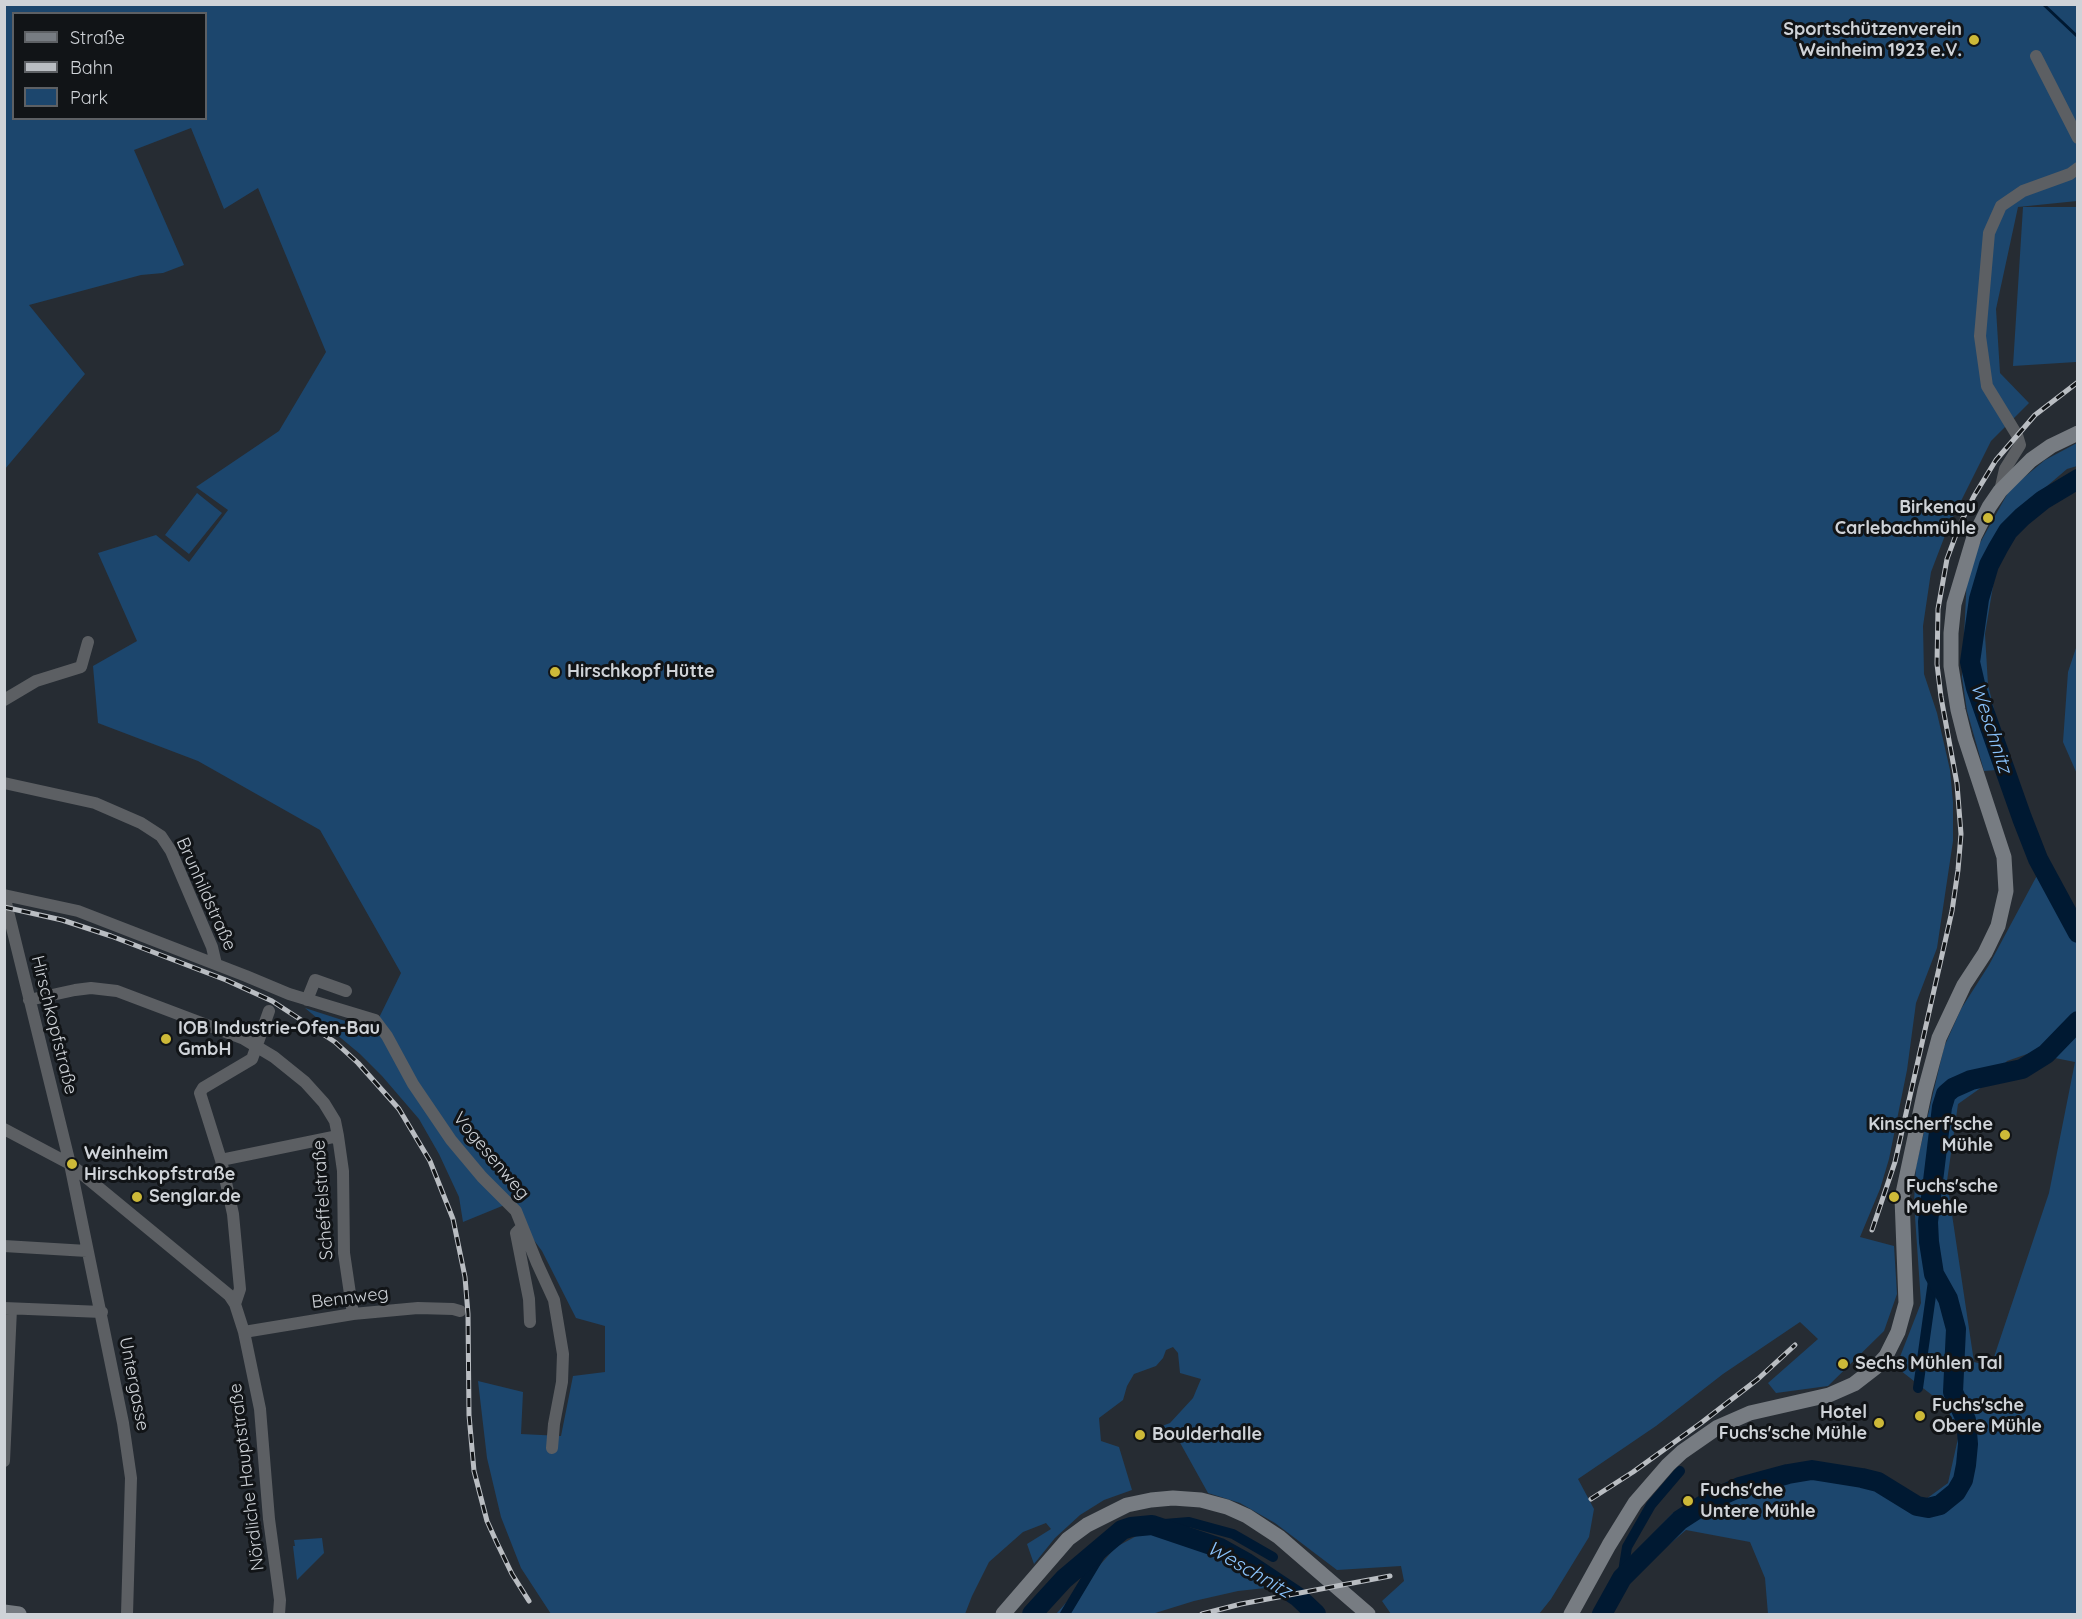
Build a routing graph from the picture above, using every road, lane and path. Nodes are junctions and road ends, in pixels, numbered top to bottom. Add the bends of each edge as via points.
1 (2036, 56) dead end
2 (2078, 138) edge
3 (2078, 168) edge
4 (2078, 433) edge
5 (2001, 491) junction
6 (88, 642) dead end
7 (4, 700) edge
8 (4, 783) edge
9 (4, 895) edge
10 (216, 964) junction
11 (346, 991) dead end
12 (29, 1000) junction
13 (307, 1000) junction
14 (269, 1011) dead end
15 (387, 1036) joint
16 (257, 1047) junction
17 (4, 1129) edge
18 (338, 1136) junction
19 (221, 1160) junction
20 (70, 1164) junction
21 (522, 1227) junction
22 (4, 1246) edge
23 (87, 1251) junction
24 (235, 1304) junction
25 (8, 1308) edge
26 (460, 1311) dead end
27 (102, 1312) junction
28 (353, 1314) junction
29 (530, 1322) dead end
30 (244, 1332) junction
31 (5, 1421) edge
32 (552, 1448) dead end
33 (4, 1461) edge
34 (4, 1612) edge
35 (19, 1614) edge
36 (127, 1614) edge
37 (279, 1614) edge
38 (1002, 1614) edge
39 (1368, 1614) edge
40 (1571, 1614) edge

1 - 2 street
3 - 5 street via 2023,191 2001,206 1989,233 1980,336 1987,386 2020,445 2005,469
4 - 5 main road via 2031,460
5 - 40 main road via 1980,523 1963,568 1952,623 1951,666 1965,738 2004,857 2006,891 1998,926 1939,1038 1925,1090 1902,1198 1906,1303 1899,1332 1886,1356 1854,1384 1829,1395 1750,1413 1718,1427 1682,1452 1635,1503
6 - 7 street via 81,667 36,681
8 - 10 street, Brunhildstraße via 95,803 161,836 171,851
9 - 10 street via 78,911
9 - 12 street, Hirschkopfstraße
10 - 13 street, Brunhildstraße
11 - 13 street via 315,980
12 - 16 street, Scheffelstraße via 91,988 117,991
12 - 20 street, Hirschkopfstraße
13 - 15 street, Brunhildstraße via 375,1020
14 - 16 street
15 - 21 street, Vogesenweg via 438,1121 482,1177 516,1211
16 - 18 street, Scheffelstraße via 305,1082 324,1103
16 - 19 street via 252,1059 200,1093
17 - 20 street, Nördliche Hauptstraße
18 - 19 street
18 - 28 street, Scheffelstraße via 343,1171 344,1253
19 - 24 street via 235,1235 240,1289
20 - 23 street, Untergasse
20 - 24 street, Nördliche Hauptstraße
21 - 29 street via 516,1233
21 - 32 street, Vogesenweg via 554,1300 563,1354
22 - 23 street
23 - 27 street, Untergasse
24 - 30 street, Nördliche Hauptstraße
25 - 27 street
25 - 31 street
26 - 28 street, Bennweg via 418,1308
27 - 36 street, Untergasse via 131,1478
28 - 30 street, Bennweg
30 - 37 street, Nördliche Hauptstraße via 260,1409
31 - 33 street
34 - 35 main road
38 - 39 main road via 1068,1539 1087,1525 1127,1505 1173,1498 1201,1500 1247,1516 1279,1537

